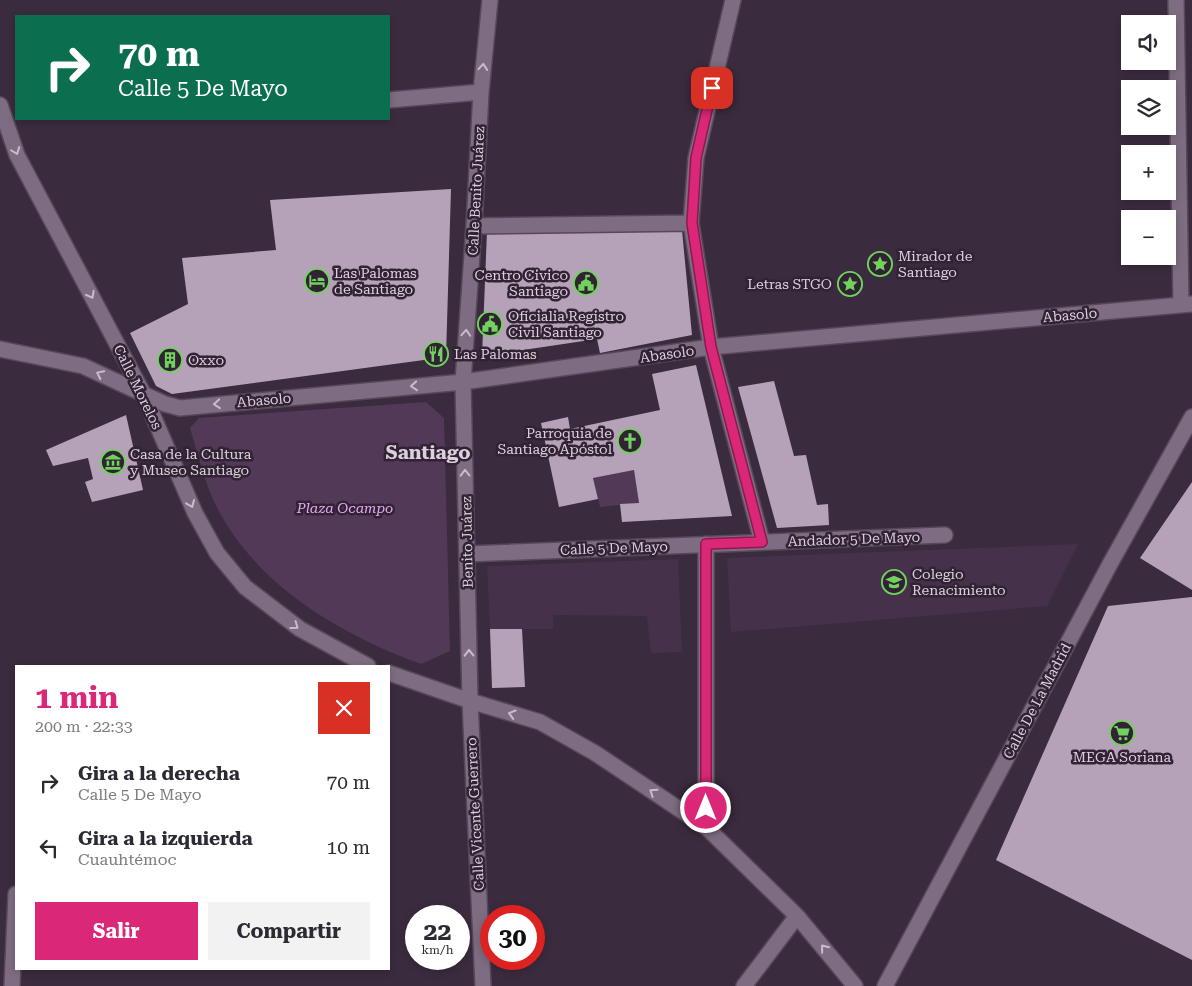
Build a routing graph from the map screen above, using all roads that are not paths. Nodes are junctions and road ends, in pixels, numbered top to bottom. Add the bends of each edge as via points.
1 (490, 0) edge
2 (733, 0) edge
3 (1176, 0) edge
4 (481, 92) junction
5 (390, 100) edge
6 (0, 105) edge
7 (692, 223) junction
8 (474, 226) junction
9 (1187, 304) edge
10 (711, 347) junction
11 (0, 349) edge
12 (463, 382) junction
13 (144, 395) junction
14 (1192, 417) edge
15 (945, 535) dead end
16 (762, 542) junction
17 (706, 544) junction
18 (467, 554) junction
19 (366, 665) edge
20 (390, 674) edge
21 (470, 701) junction
22 (706, 827) junction
23 (797, 916) junction
24 (15, 917) edge
25 (12, 986) edge
26 (483, 986) edge
27 (744, 986) edge
28 (855, 986) edge
29 (885, 986) edge

4 -> 1 street, Calle Benito Juárez
2 - 7 street via 696,158
3 - 9 street
4 - 5 street
4 - 8 street, Calle Benito Juárez
6 -> 13 street, Calle Morelos via 17,155
7 - 8 street
7 - 10 street
12 -> 8 street, Calle Benito Juárez
9 - 10 street, Abasolo
10 - 12 street, Abasolo
10 - 16 street
13 -> 11 street, Abasolo via 84,366
12 -> 13 street, Abasolo via 180,408
18 -> 12 street, Benito Juárez
13 -> 19 street, Calle Morelos via 195,512 217,552 245,587 300,629
14 - 29 street, Calle De La Madrid
15 - 16 street, Andador 5 De Mayo
16 - 17 street, Calle 5 De Mayo
17 - 18 street, Calle 5 De Mayo
17 - 22 street
21 -> 18 street, Benito Juárez
20 - 21 street
22 -> 21 street via 595,753 540,722
21 - 26 street, Calle Vicente Guerrero
22 - 23 street
23 - 27 street
28 -> 23 street
24 - 25 street

